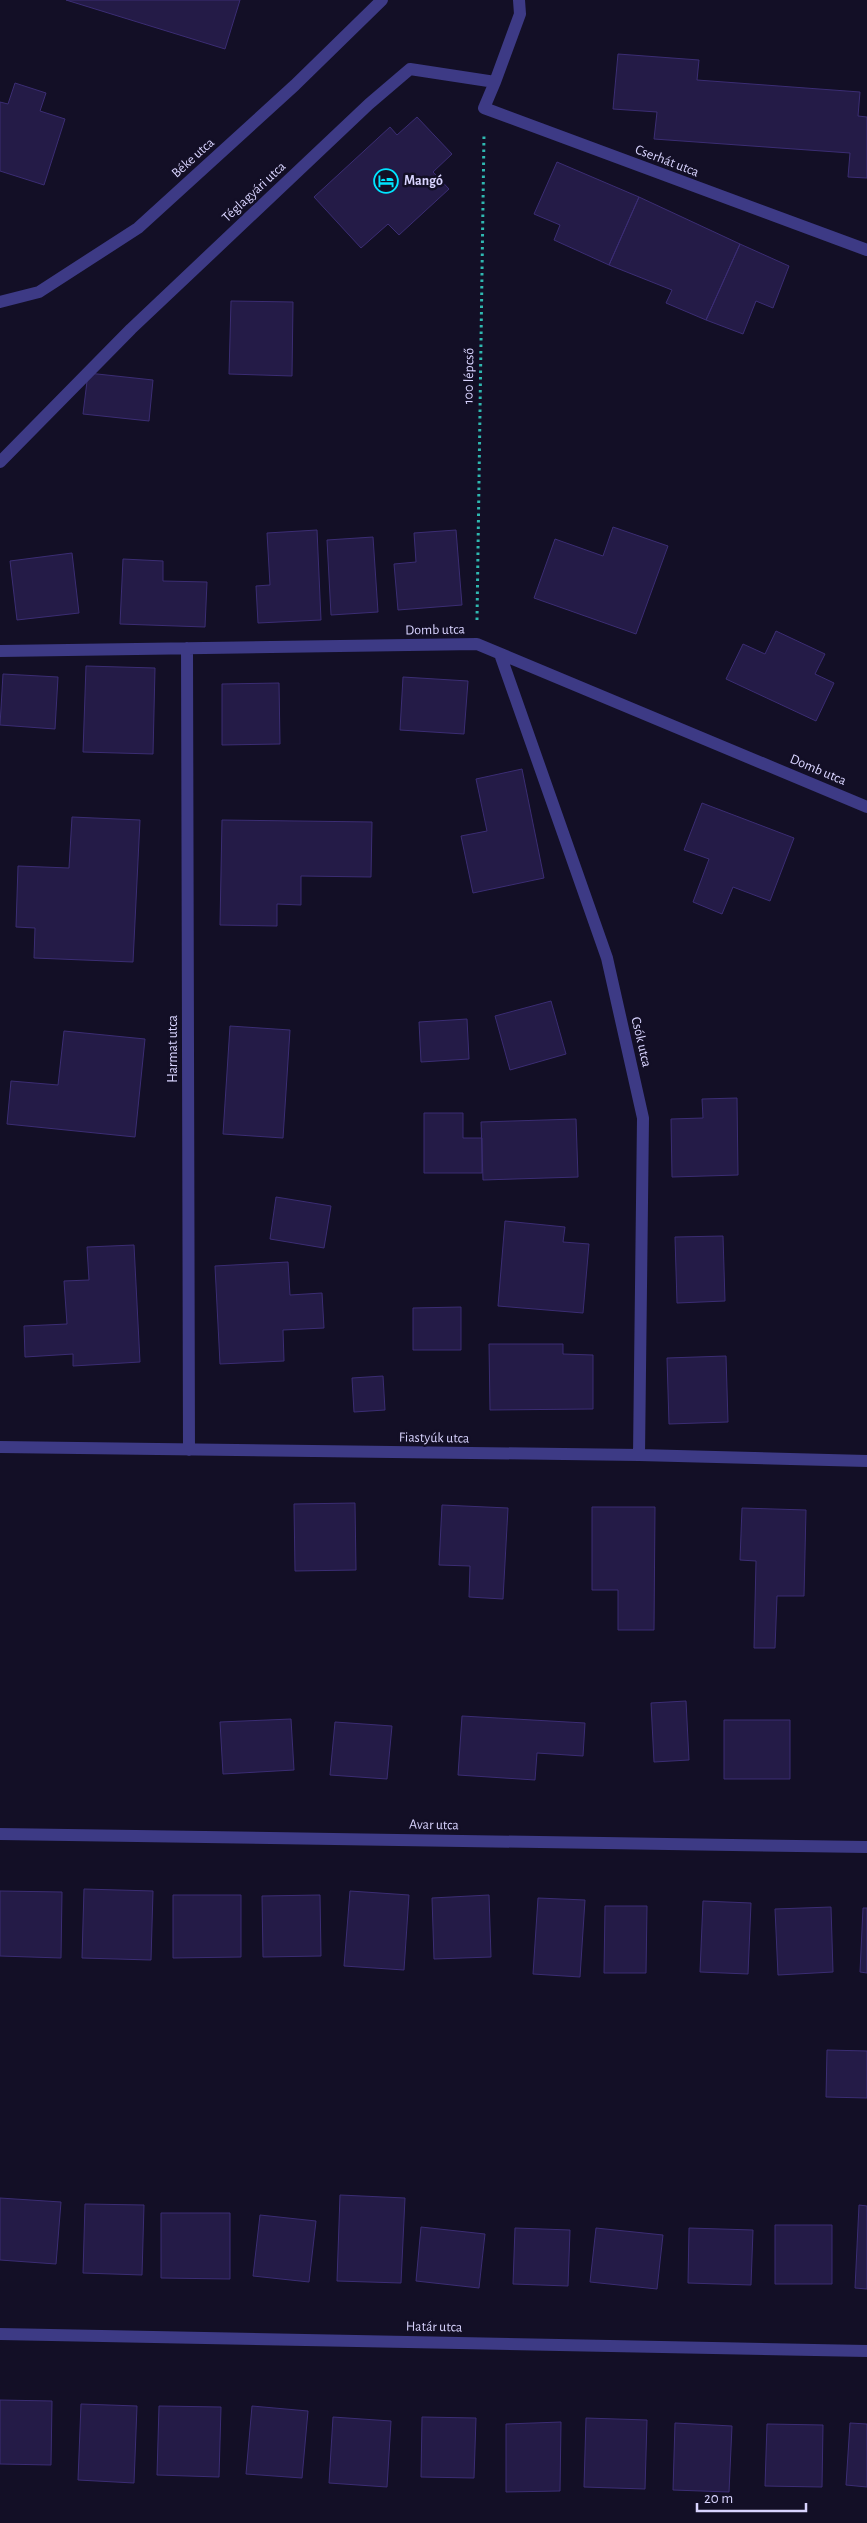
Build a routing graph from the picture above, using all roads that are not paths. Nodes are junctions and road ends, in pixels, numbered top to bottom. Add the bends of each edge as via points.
1 (382, 0) edge
2 (519, 0) edge
3 (496, 82) junction
4 (867, 250) edge
5 (0, 302) edge
6 (0, 462) edge
7 (187, 648) junction
8 (0, 651) edge
9 (500, 654) junction
10 (867, 807) edge
11 (0, 1447) edge
12 (189, 1450) junction
13 (638, 1455) junction
14 (867, 1461) edge
15 (0, 1834) edge
16 (867, 1847) edge
17 (0, 2334) edge
18 (867, 2351) edge

1 - 5 street, Béke utca via 138,228 39,292
2 - 3 street via 520,14
3 - 4 street, Cserhát utca via 484,108
3 - 6 street, Téglagyári utca via 410,69 131,328
7 - 8 street, Domb utca
7 - 9 street, Domb utca via 477,644
7 - 12 street, Harmat utca
9 - 10 street, Domb utca
9 - 13 street, Csók utca via 607,958 643,1118
11 - 12 street, Fiastyúk utca
12 - 13 street, Fiastyúk utca
13 - 14 street, Fiastyúk utca
15 - 16 street, Avar utca
17 - 18 street, Határ utca

